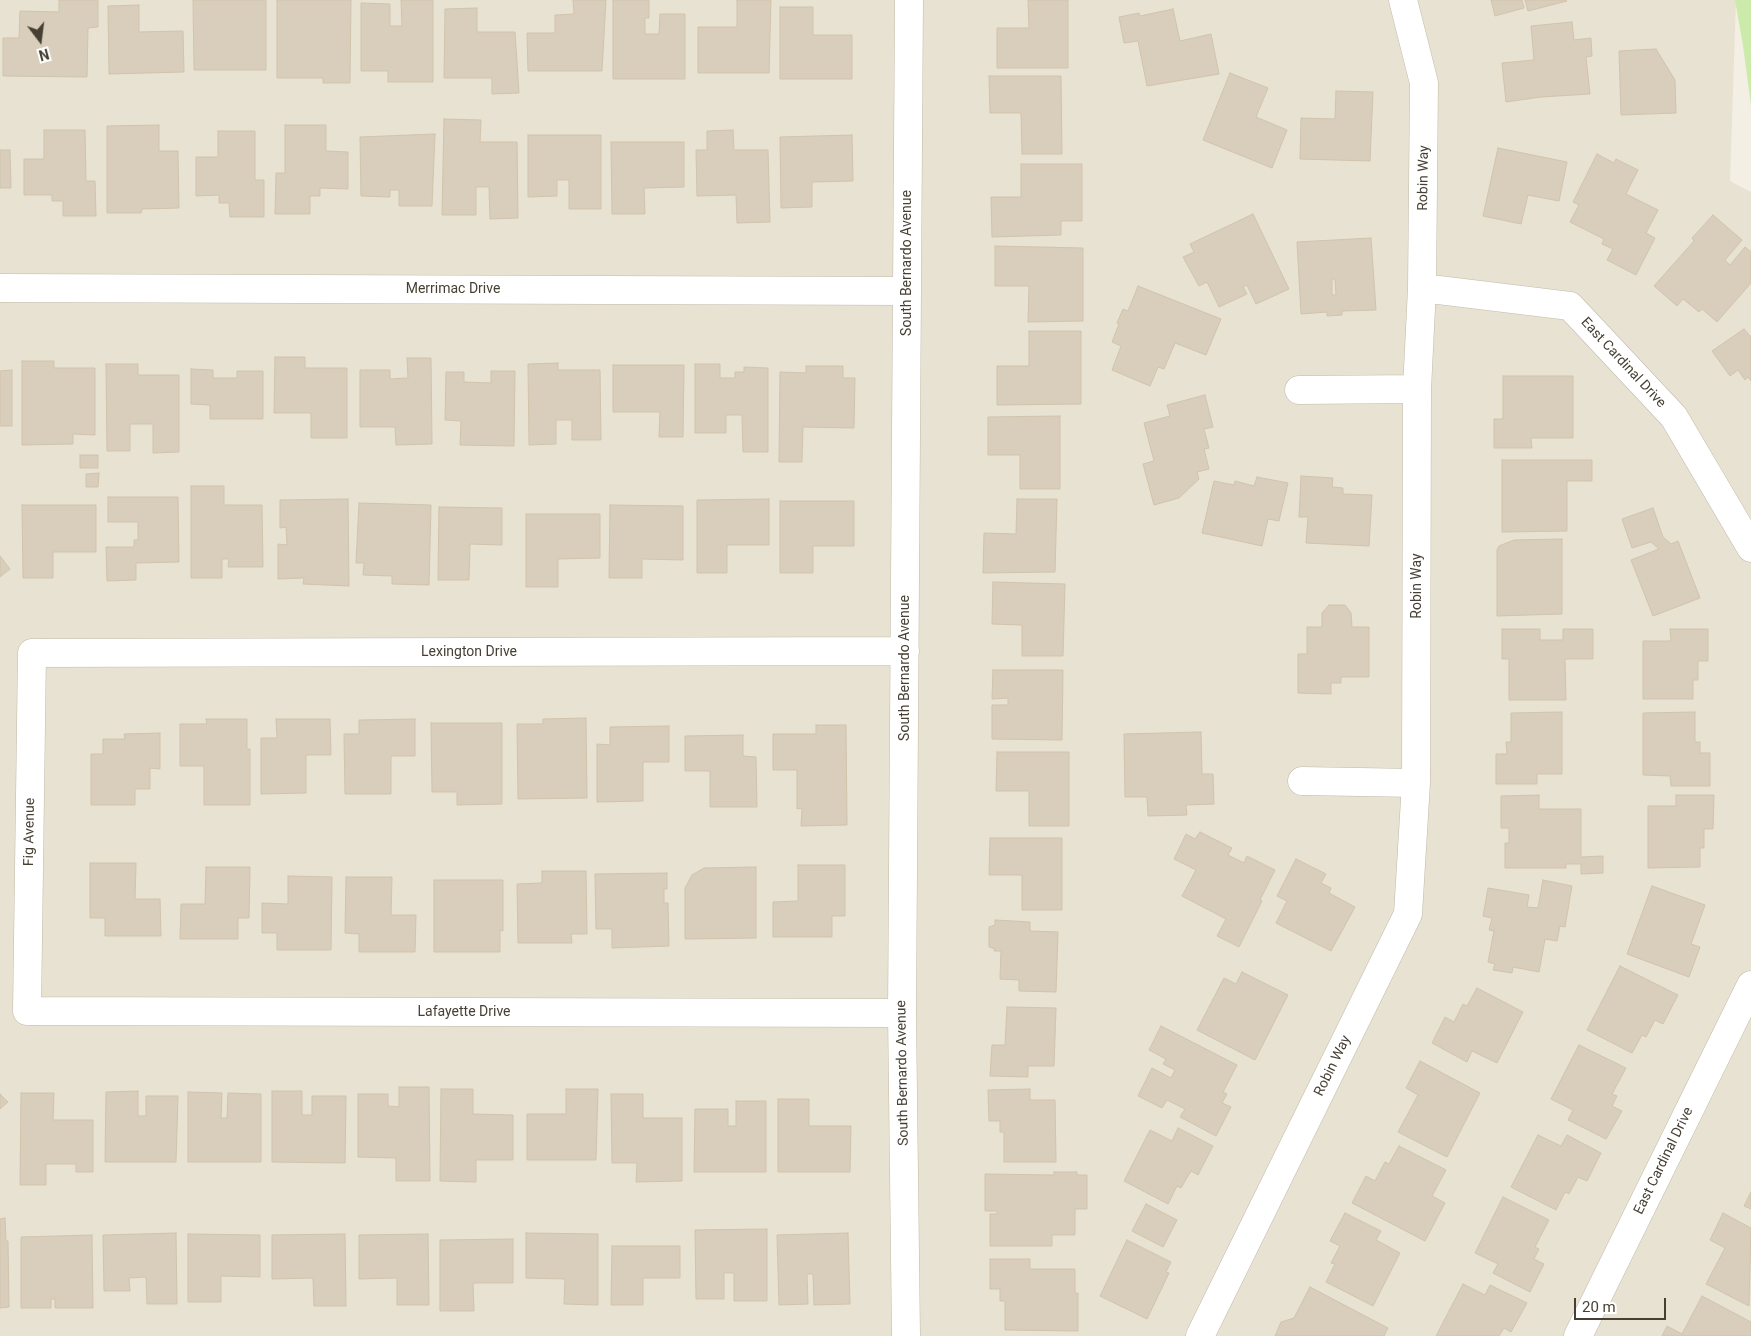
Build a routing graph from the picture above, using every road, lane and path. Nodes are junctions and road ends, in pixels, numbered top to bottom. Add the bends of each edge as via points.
1 (909, 0) edge
2 (1403, 0) edge
3 (0, 288) edge
4 (1422, 288) junction
5 (906, 291) junction
6 (1417, 389) junction
7 (1300, 390) dead end
8 (1751, 548) edge
9 (905, 651) junction
10 (32, 654) joint
11 (1302, 781) dead end
12 (1416, 783) junction
13 (1751, 985) edge
14 (27, 1011) joint
15 (902, 1013) junction
16 (906, 1336) edge
17 (1200, 1336) edge
18 (1578, 1336) edge

1 - 5 street, South Bernardo Avenue
2 - 4 street, Robin Way via 1424,83
3 - 5 street, Merrimac Drive
4 - 6 street, Robin Way
4 - 8 street, East Cardinal Drive via 1570,306 1674,417
5 - 9 street, South Bernardo Avenue
6 - 7 street
6 - 12 street, Robin Way
9 - 10 street, Lexington Drive
9 - 15 street, South Bernardo Avenue
10 - 14 street, Fig Avenue
11 - 12 street
12 - 17 street, Robin Way via 1408,914
13 - 18 street, East Cardinal Drive
14 - 15 street, Lafayette Drive
15 - 16 street, South Bernardo Avenue

